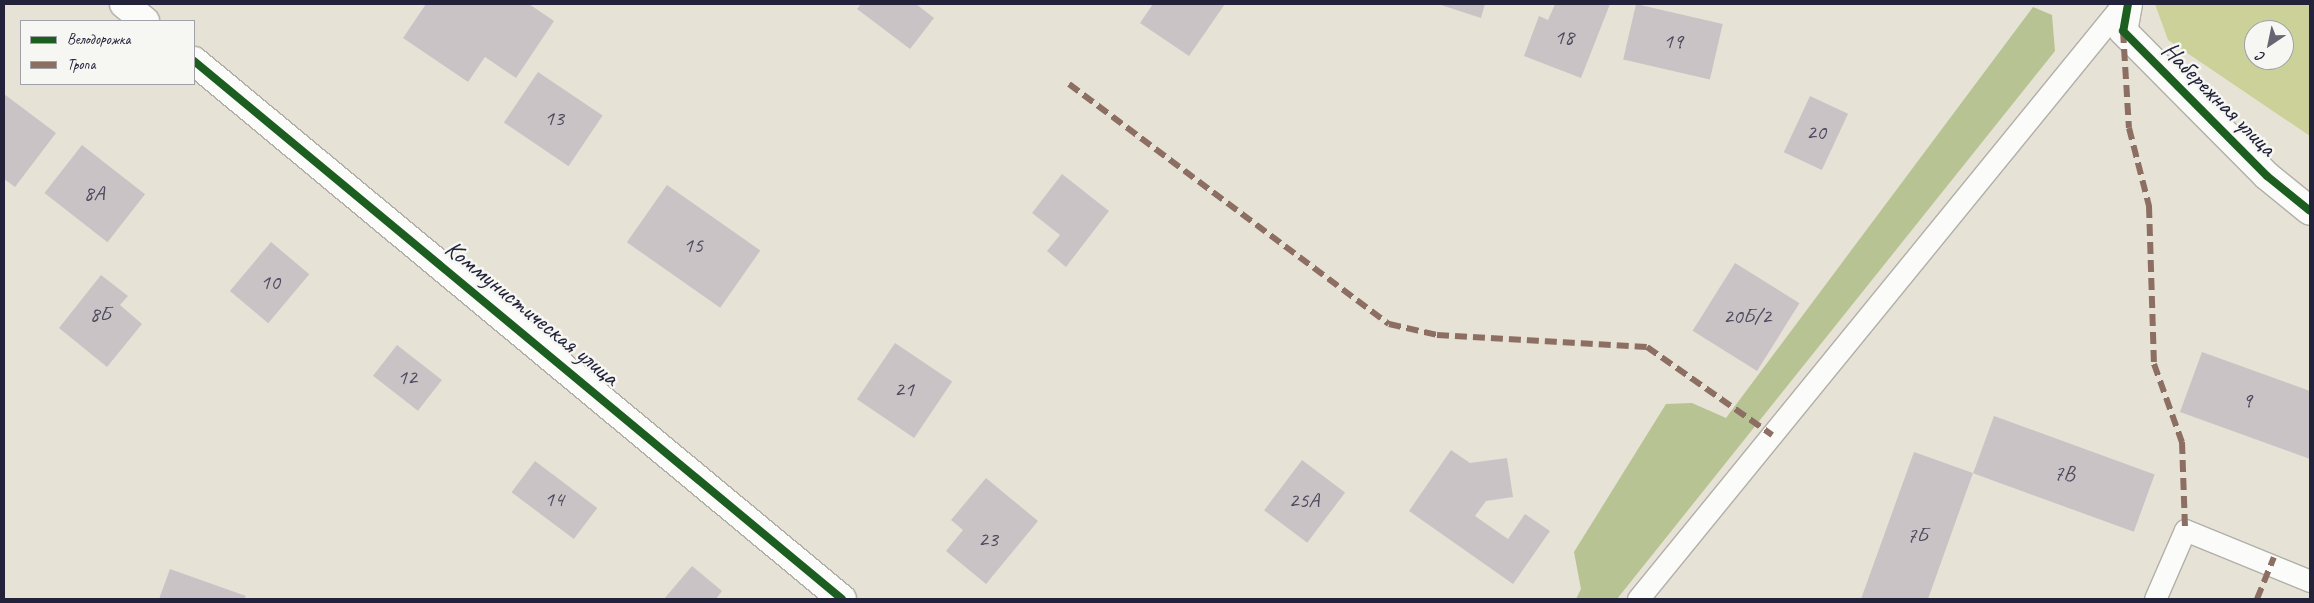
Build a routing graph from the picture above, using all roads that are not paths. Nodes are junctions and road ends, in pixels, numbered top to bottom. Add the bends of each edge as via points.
1 (124, 4) edge
2 (2123, 4) edge
3 (2128, 4) edge
4 (145, 20) edge
5 (195, 62) edge
6 (2310, 211) edge
7 (2310, 581) edge
8 (842, 599) edge
9 (1638, 599) edge
10 (2155, 599) edge

1 - 4 street
2 - 9 lane
3 - 6 street, Набережная улица via 2124,31 2267,176
5 - 8 street, Коммунистическая улица
7 - 10 lane via 2185,530

